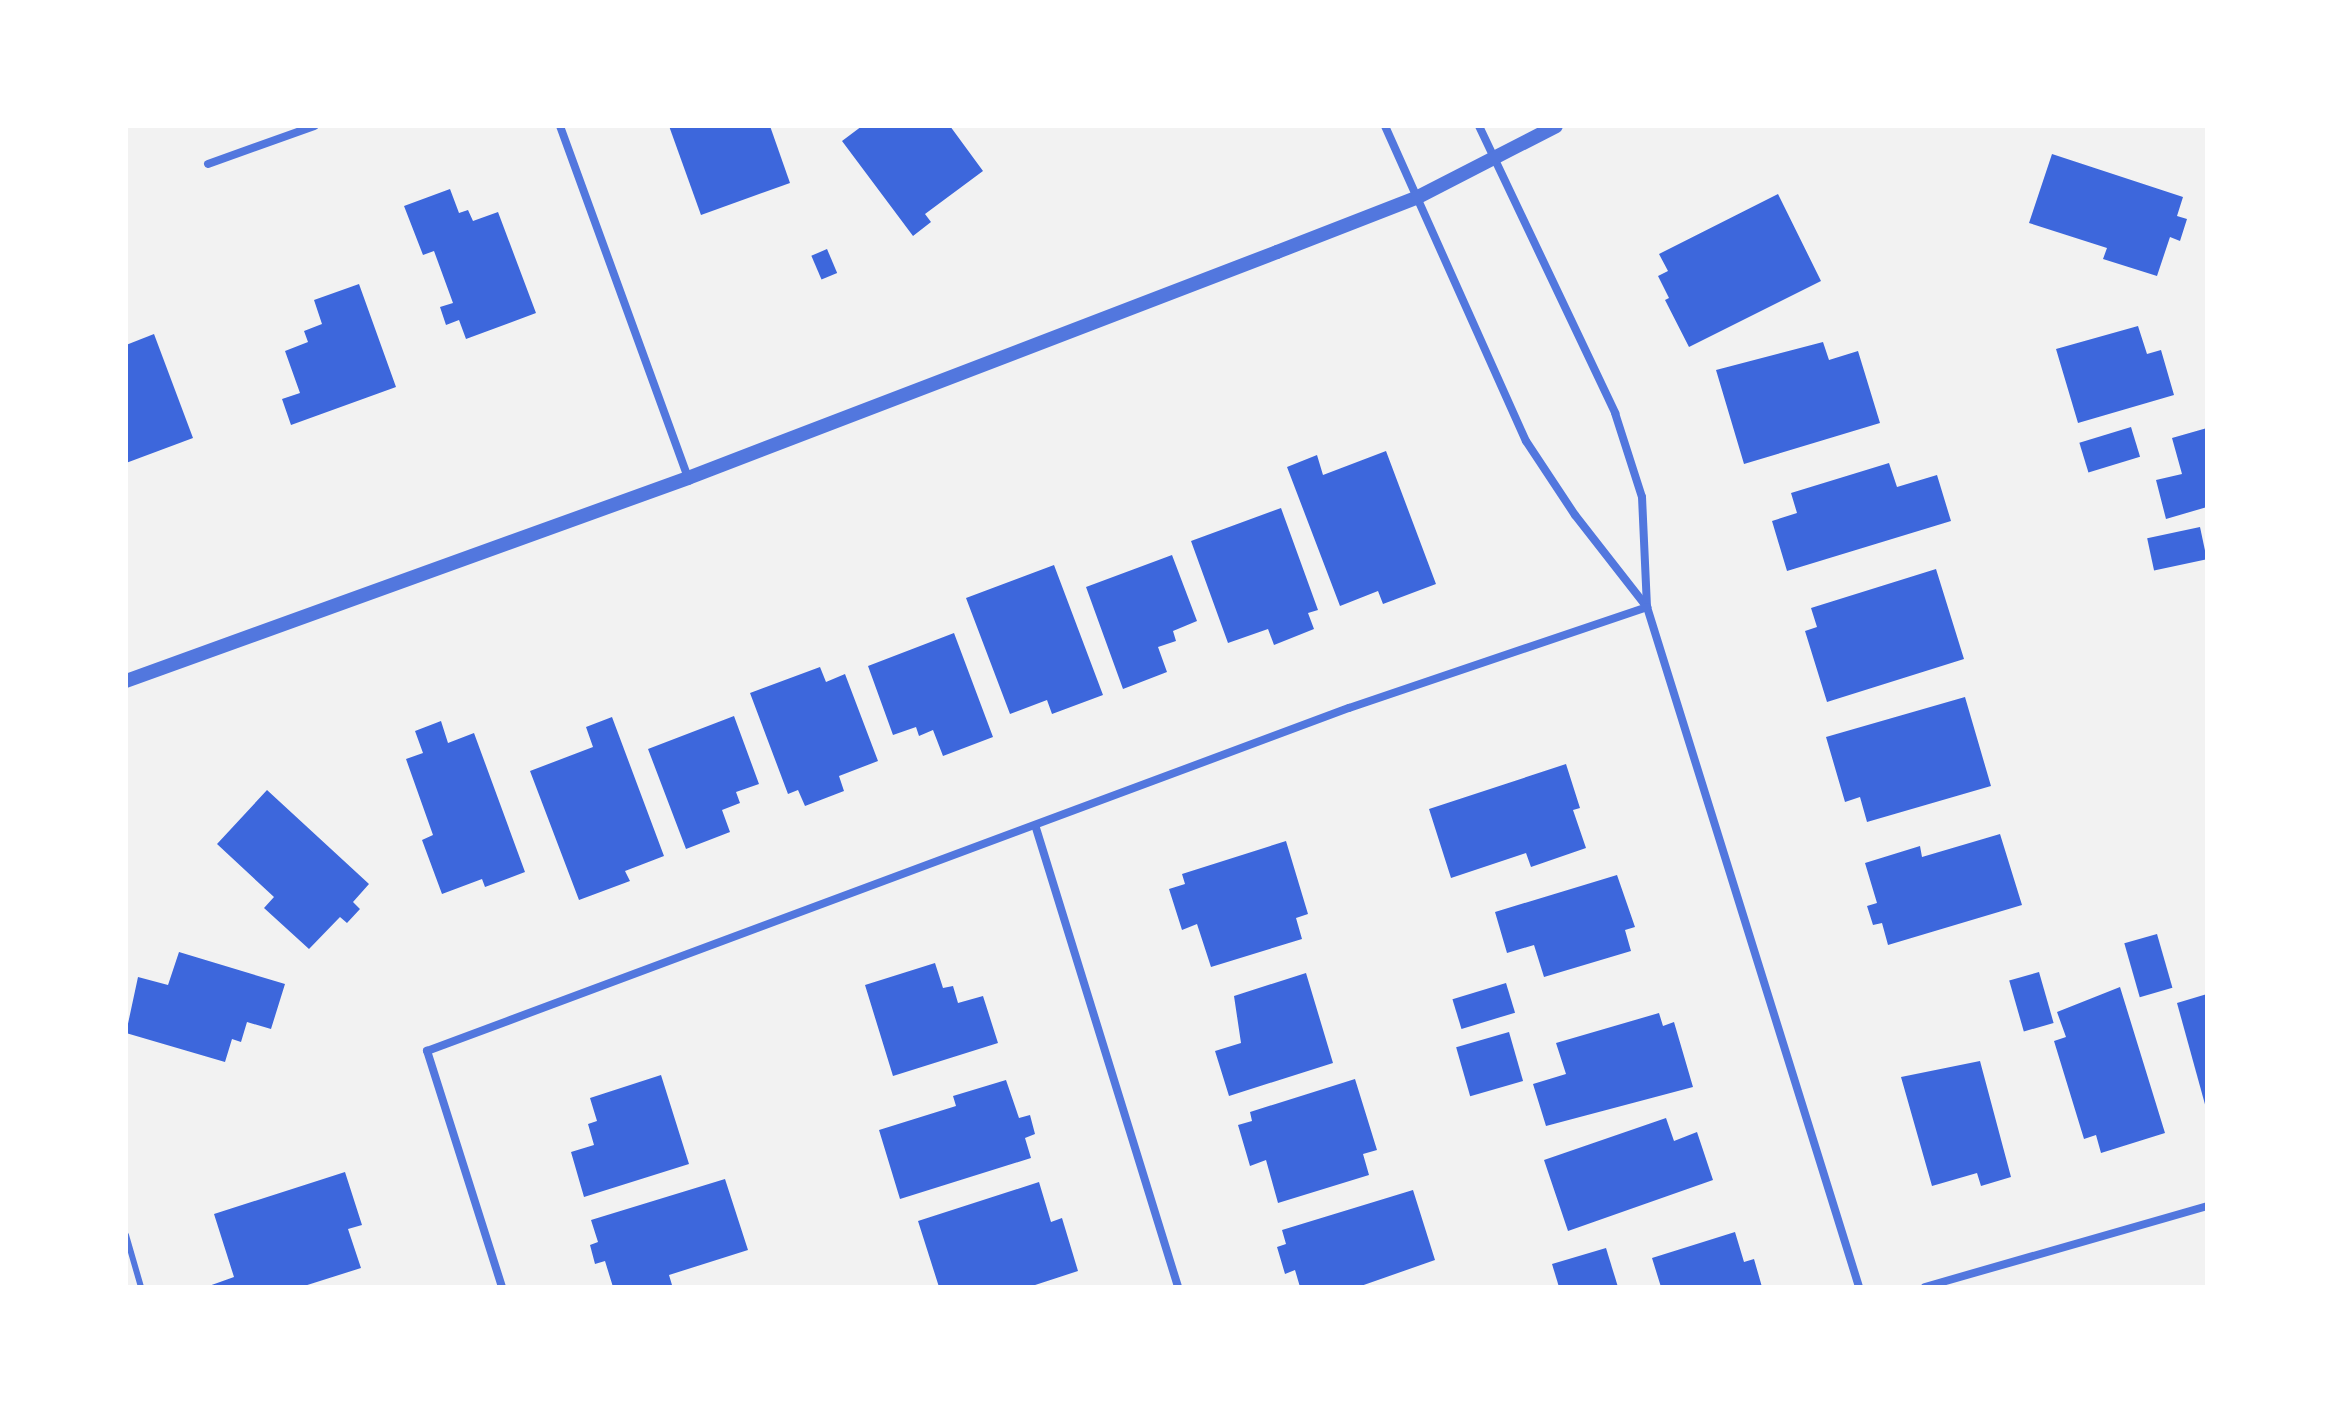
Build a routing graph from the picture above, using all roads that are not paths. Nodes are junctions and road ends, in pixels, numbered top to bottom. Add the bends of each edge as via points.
1 (314, 126) edge
2 (560, 126) edge
3 (1385, 126) edge
4 (1479, 126) edge
5 (1556, 126) edge
6 (1496, 158) junction
7 (208, 164) dead end
8 (1418, 197) junction
9 (688, 478) junction
10 (1647, 607) junction
11 (126, 681) edge
12 (1036, 828) junction
13 (2207, 1206) edge
14 (126, 1235) edge
15 (141, 1287) edge
16 (502, 1287) edge
17 (1178, 1287) edge
18 (1859, 1287) edge
19 (1925, 1287) edge

1 - 7 street
2 - 9 street
3 - 8 street
4 - 6 street
5 - 6 street
6 - 8 street
6 - 10 street via 1615,413 1642,497
8 - 9 street
8 - 10 street via 1526,441
9 - 11 street
10 - 12 street via 1349,708
10 - 18 street
12 - 16 street via 427,1051
12 - 17 street
13 - 19 street
14 - 15 lane

